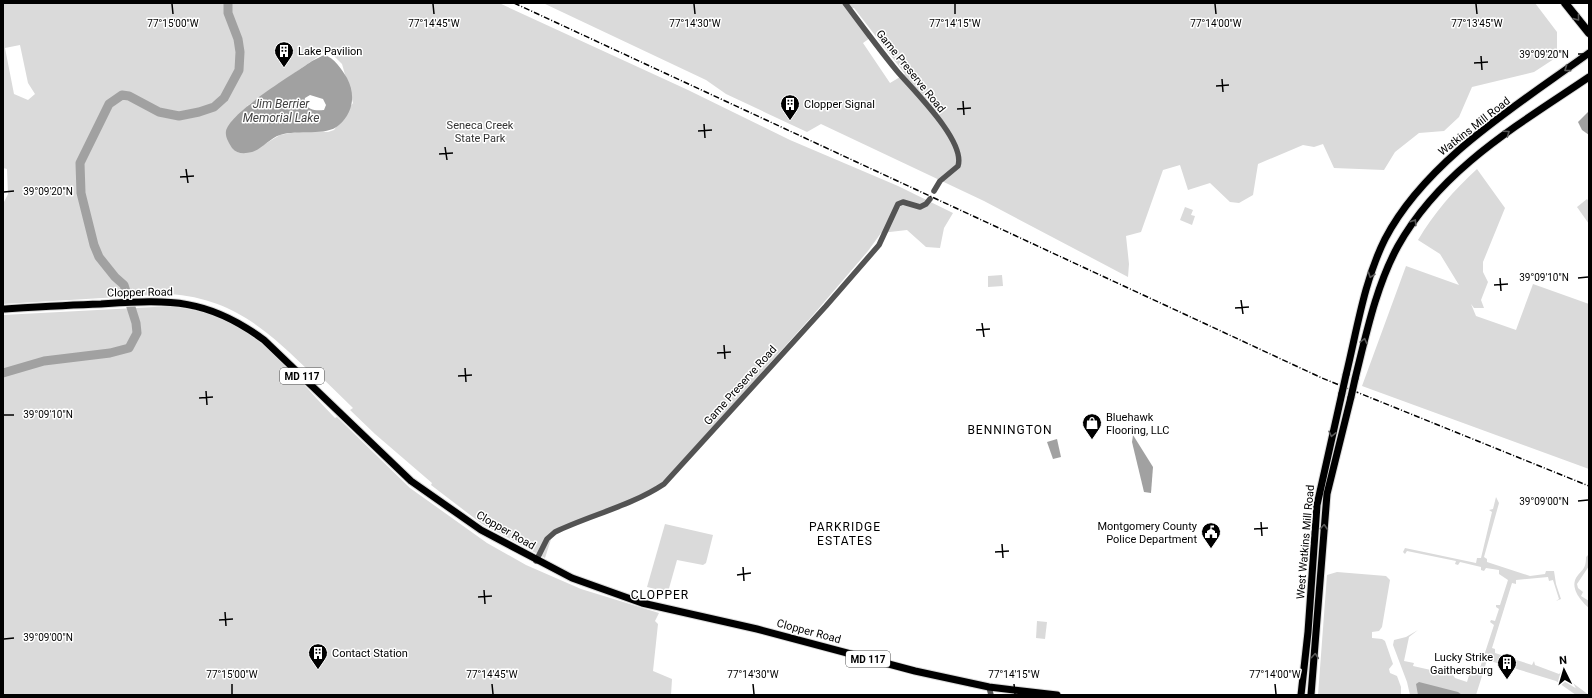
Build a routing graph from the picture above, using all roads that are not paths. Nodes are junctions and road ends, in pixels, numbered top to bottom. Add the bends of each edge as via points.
1 (845, 3) edge
2 (1565, 3) edge
3 (1589, 33) edge
4 (1589, 53) edge
5 (1589, 77) edge
6 (934, 191) dead end
7 (930, 199) dead end
8 (3, 309) edge
9 (1342, 394) joint
10 (536, 561) junction
11 (995, 690) edge
12 (991, 695) edge
13 (1057, 695) edge
14 (1301, 695) edge
15 (1310, 695) edge

1 - 6 street, Game Preserve Road via 897,71 933,111 958,153 958,166
2 -> 3 highway
4 -> 9 main road, Watkins Mill Road, bridge via 1456,153 1422,186 1406,207 1386,239 1365,293
15 -> 5 main road, West Watkins Mill Road, bridge via 1327,494 1366,333 1386,273 1398,247 1424,206 1446,182 1477,154
7 - 10 street, Game Preserve Road via 920,207 903,202 898,204 879,245 664,484 633,500 555,532 547,540
8 - 10 main road, Clopper Road / MD 117 via 142,301 176,302 226,316 244,326 280,355 411,481 481,530
9 -> 14 main road, West Watkins Mill Road via 1316,506
10 - 11 main road, Clopper Road / MD 117 via 572,578 642,602
11 - 12 street
11 - 13 main road, Clopper Road / MD 117

